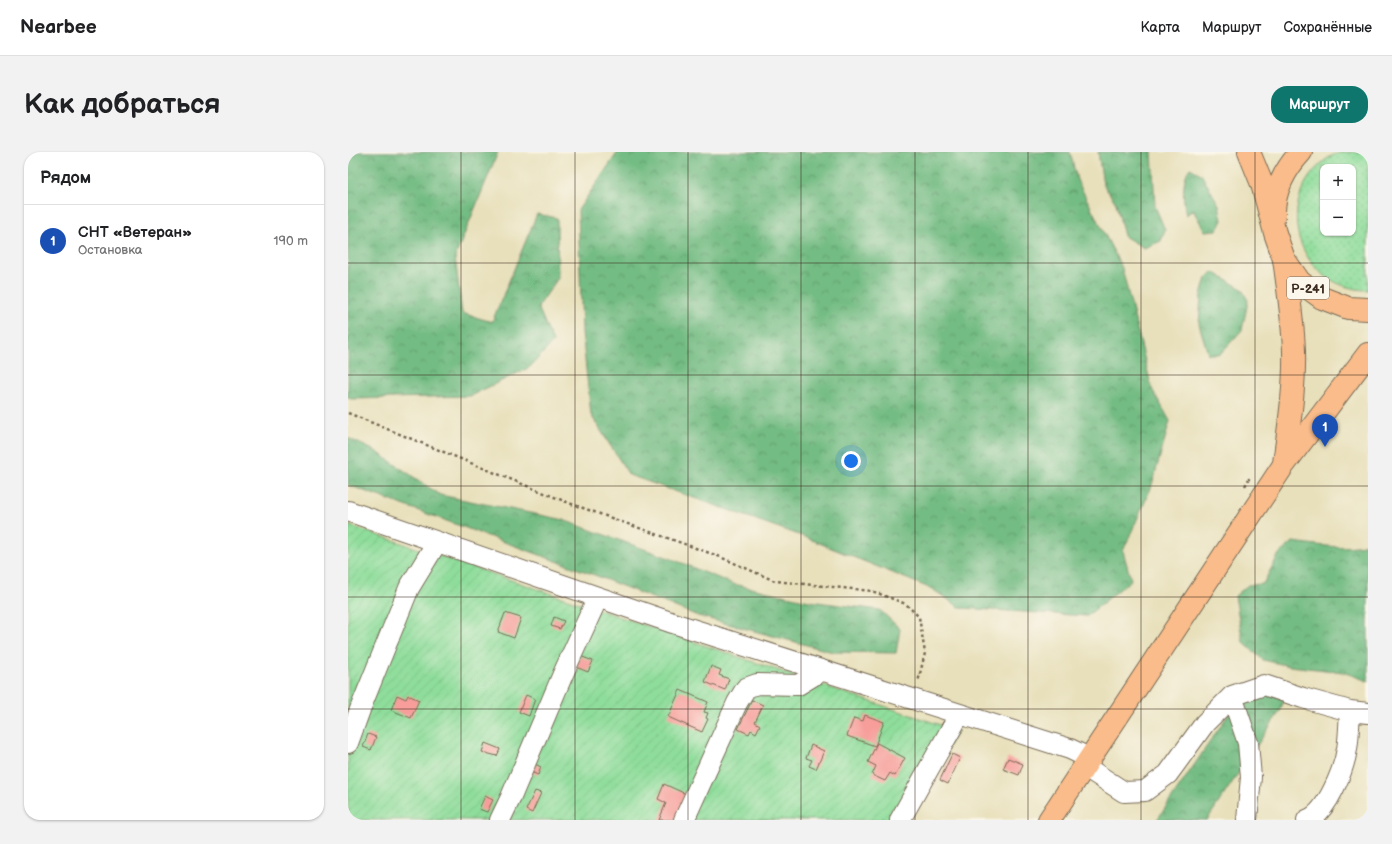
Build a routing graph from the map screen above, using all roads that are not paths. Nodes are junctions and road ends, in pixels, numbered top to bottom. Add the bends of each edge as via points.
1 (1249, 152) edge
2 (1301, 152) edge
3 (1275, 233) junction
4 (1284, 259) junction
5 (1368, 309) edge
6 (1368, 354) edge
7 (1283, 466) junction
8 (348, 511) edge
9 (437, 542) junction
10 (598, 597) junction
11 (820, 670) junction
12 (1232, 696) junction
13 (1359, 712) edge
14 (959, 715) junction
15 (348, 743) edge
16 (1086, 762) junction
17 (500, 820) edge
18 (684, 820) edge
19 (900, 820) edge
20 (1049, 820) edge
21 (1247, 820) edge
22 (1306, 820) edge

1 - 3 main road, Р-241 via 1262,184
2 - 3 main road via 1290,164 1279,186 1274,209
3 - 4 main road, Р-241
4 - 5 main road, Р-241 via 1300,282 1322,298 1348,308
4 - 7 main road via 1294,350 1292,409
6 - 7 main road
7 - 16 main road
8 - 9 lane
9 - 10 lane
9 - 15 lane via 409,588
10 - 11 lane
10 - 17 lane
11 - 14 lane
11 - 18 lane via 798,685 757,684 746,688 736,703
12 - 13 lane via 1264,685
12 - 16 lane via 1205,723 1168,774 1145,791 1124,792
12 - 21 lane via 1248,743 1251,777
13 - 22 lane via 1336,784 1327,802
14 - 16 lane via 1070,749
14 - 19 lane
16 - 20 main road

